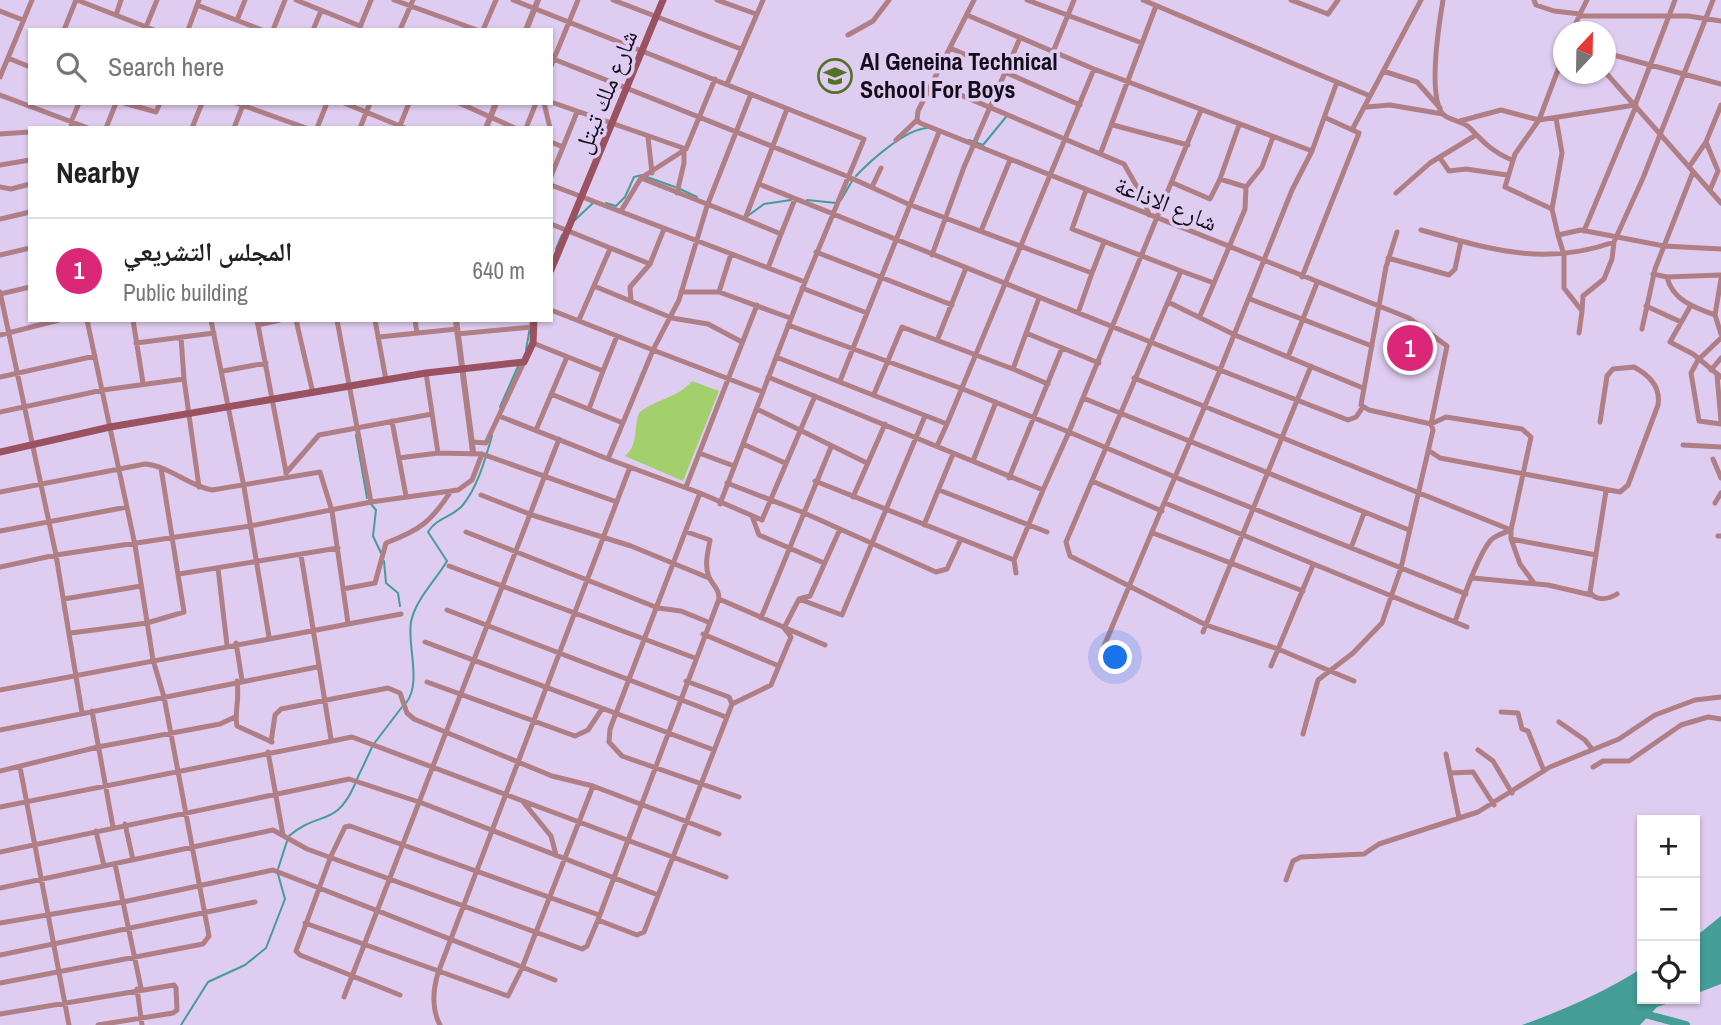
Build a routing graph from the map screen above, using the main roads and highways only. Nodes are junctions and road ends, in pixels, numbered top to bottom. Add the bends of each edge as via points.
1 (663, 0) edge
2 (553, 265) edge
3 (533, 323) edge
4 (0, 452) edge

1 - 2 main road, شارع ملك تيتل
3 - 4 main road via 533,343 524,362 348,386 110,427

